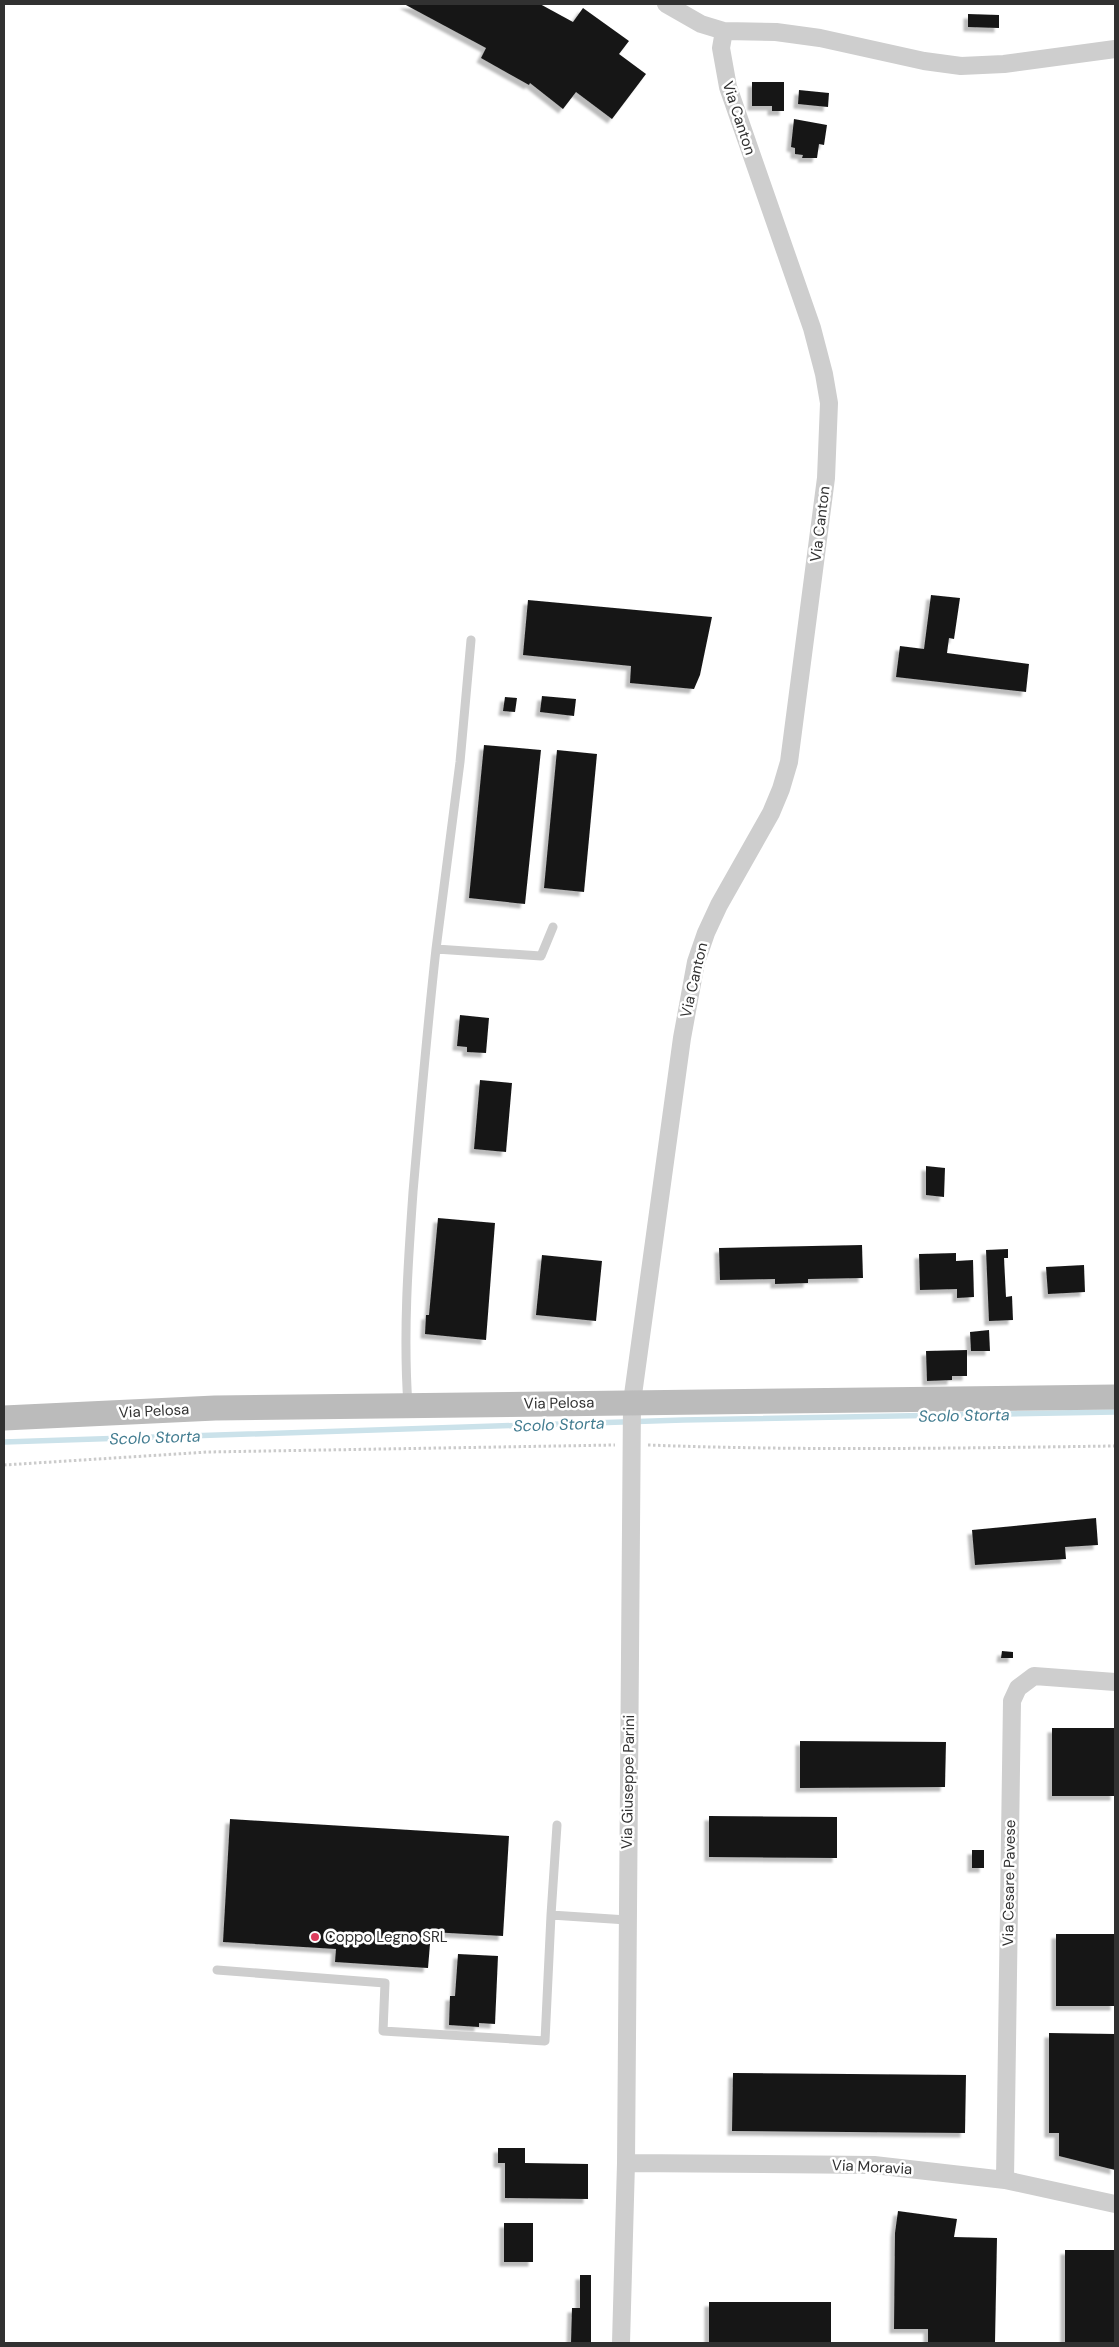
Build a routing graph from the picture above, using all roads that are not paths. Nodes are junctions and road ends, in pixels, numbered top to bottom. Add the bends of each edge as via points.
1 (666, 4) edge
2 (724, 31) junction
3 (1115, 49) edge
4 (471, 640) dead end
5 (553, 927) dead end
6 (436, 949) junction
7 (1115, 1397) edge
8 (408, 1405) junction
9 (632, 1406) junction
10 (4, 1418) edge
11 (1115, 1682) edge
12 (557, 1825) dead end
13 (551, 1915) junction
14 (627, 1920) junction
15 (217, 1970) dead end
16 (626, 2163) junction
17 (1005, 2180) junction
18 (1115, 2204) edge
19 (621, 2343) edge

1 - 2 street via 701,24
2 - 3 street via 776,32 820,38 924,62 961,66 1004,64
2 - 9 street, Via Canton via 721,48 728,86 824,374 829,402 826,478 789,762 771,814 719,905 696,962 682,1038
4 - 6 lane via 460,762
5 - 6 lane via 542,956
6 - 8 lane via 407,1279 404,1359
7 - 9 main road, Via Pelosa
8 - 9 main road, Via Pelosa
8 - 10 main road, Via Pelosa via 215,1408
9 - 14 street, Via Giuseppe Parini
11 - 17 street, Via Cesare Pavese via 1034,1676 1018,1688 1012,1701
12 - 13 lane
13 - 14 lane
13 - 15 lane via 545,2041 383,2031 385,1983
14 - 16 street, Via Giuseppe Parini
16 - 17 street, Via Moravia via 874,2166
16 - 19 street, Via Giuseppe Parini
17 - 18 street, Via Moravia

